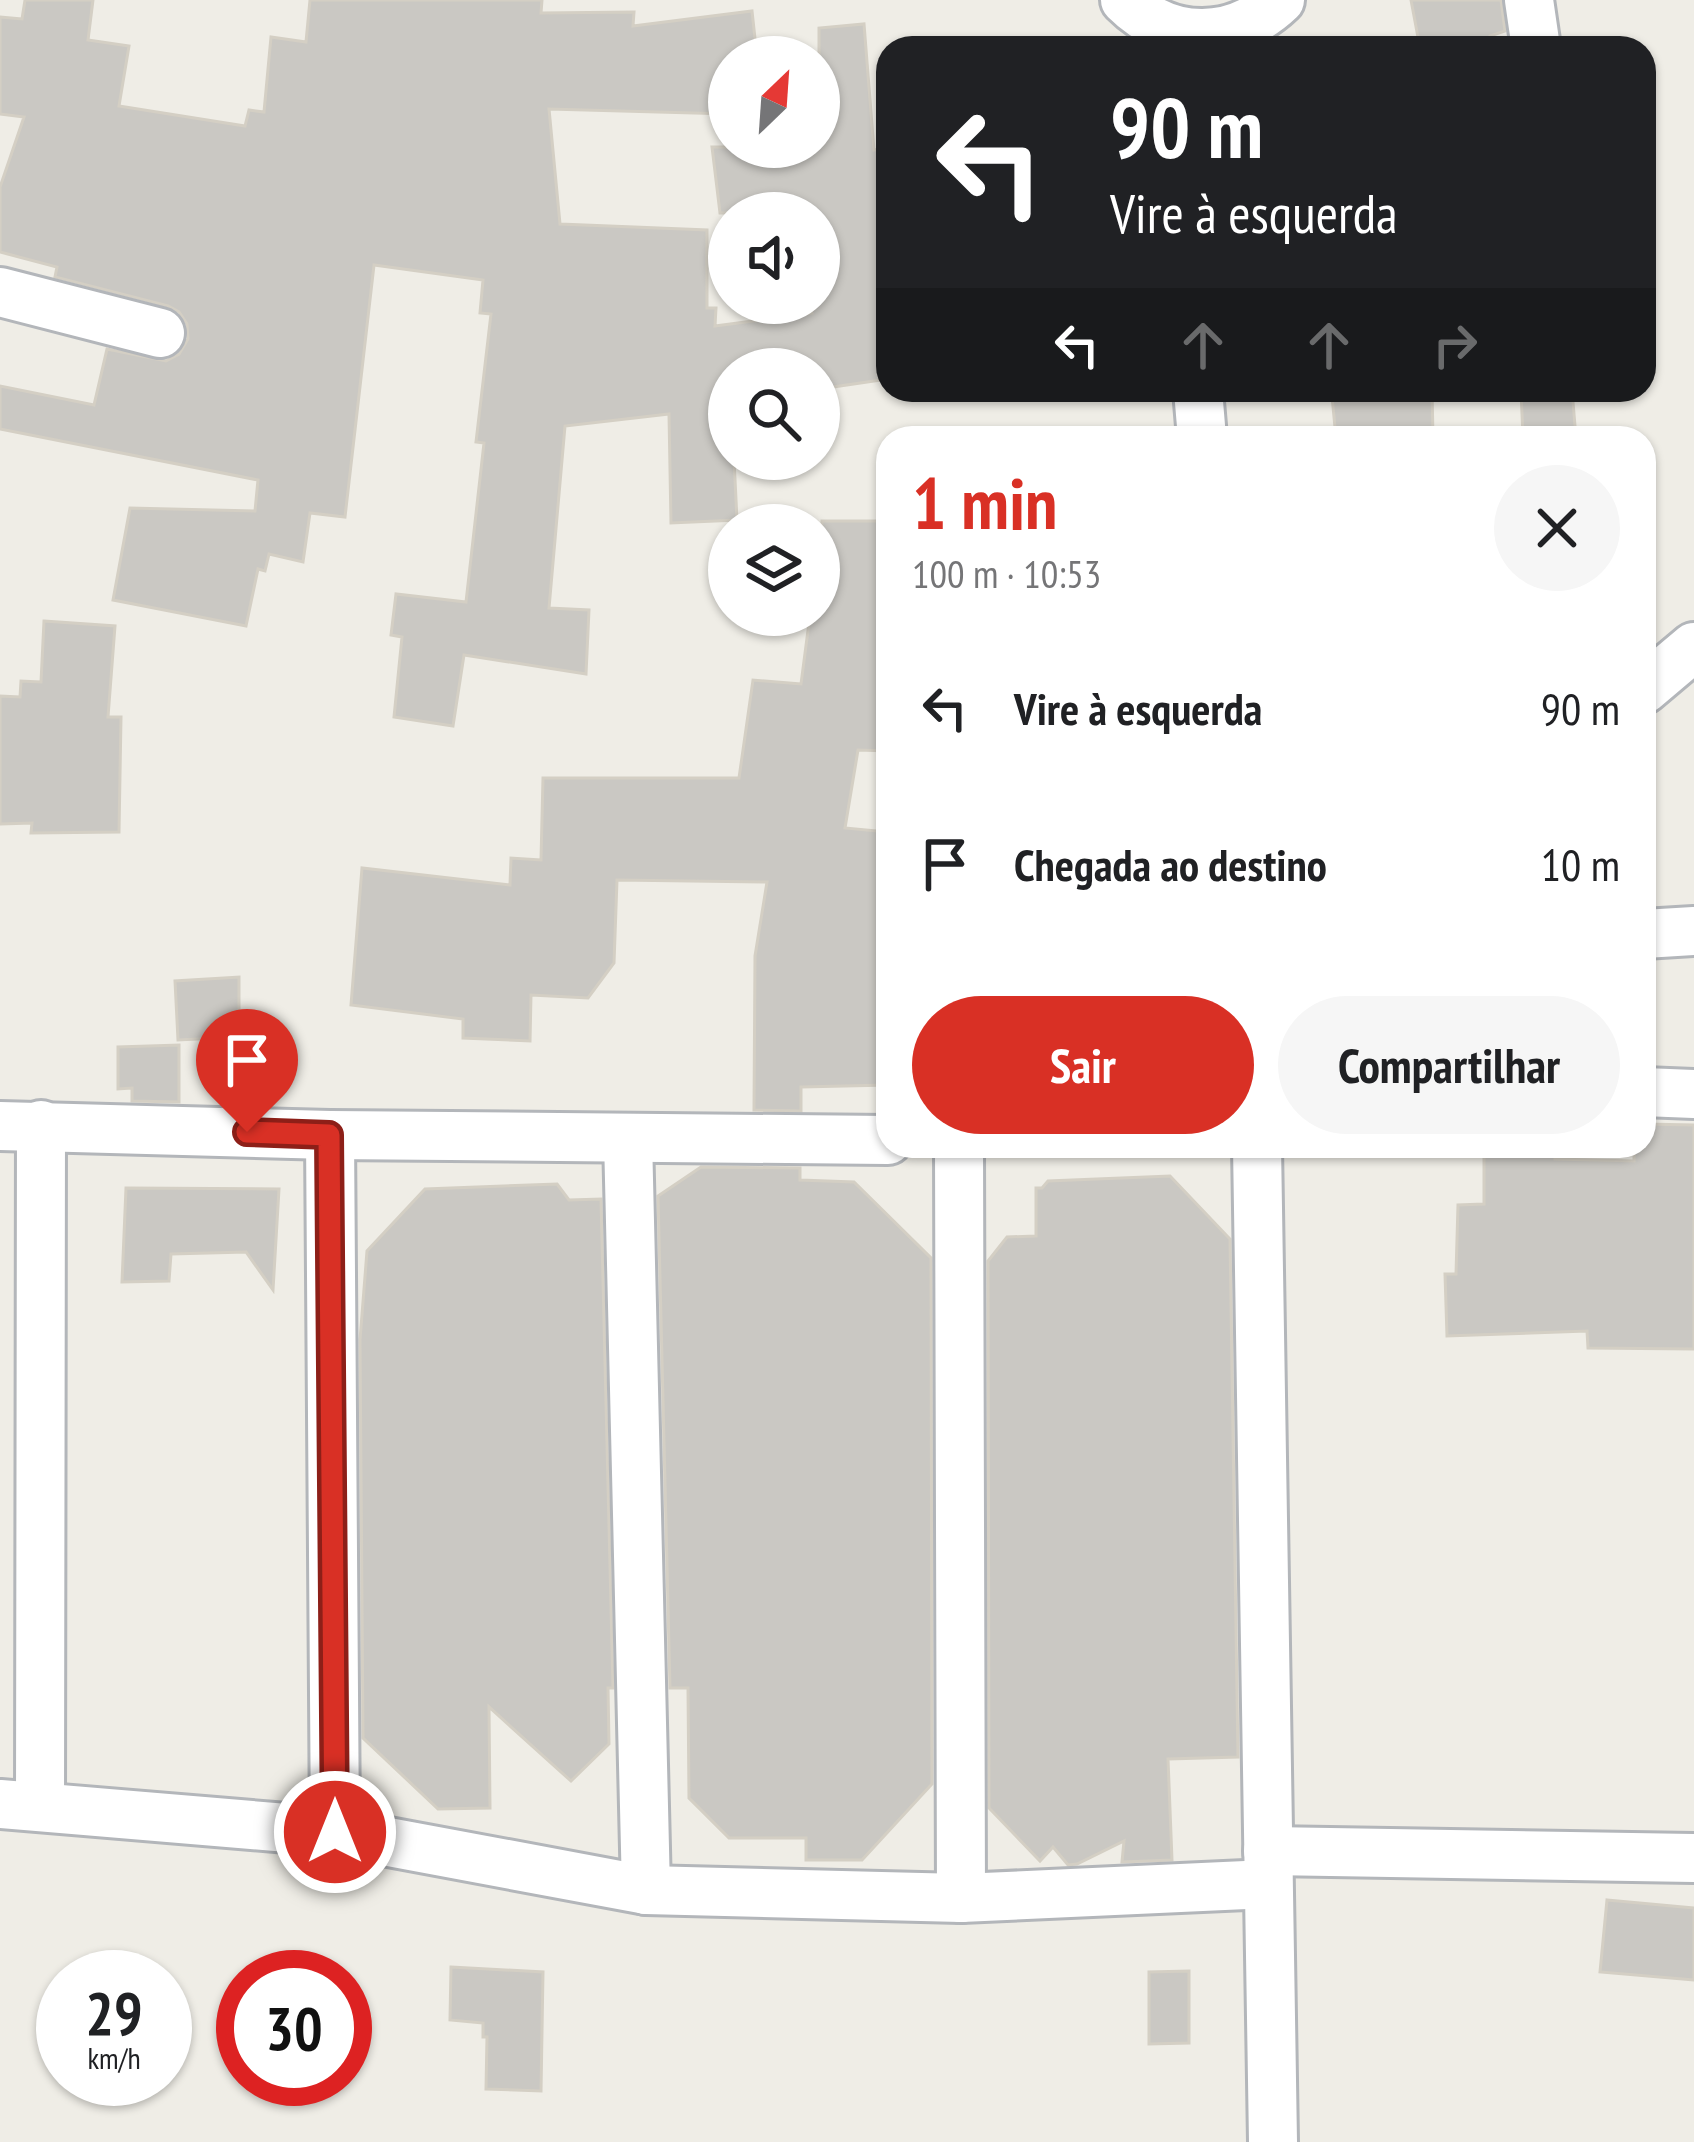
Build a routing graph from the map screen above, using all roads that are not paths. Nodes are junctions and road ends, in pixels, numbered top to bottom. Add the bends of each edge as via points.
1 (1125, 0) edge
2 (1280, 0) edge
3 (1528, 0) edge
4 (1168, 36) edge
5 (1192, 36) edge
6 (1534, 36) edge
7 (0, 292) edge
8 (160, 334) dead end
9 (1694, 647) edge
10 (1656, 679) edge
11 (1694, 931) edge
12 (1656, 933) edge
13 (1656, 1092) edge
14 (1694, 1094) edge
15 (21, 1125) edge
16 (329, 1135) junction
17 (628, 1138) junction
18 (876, 1140) edge
19 (959, 1158) edge
20 (1257, 1158) edge
21 (20, 1804) edge
22 (335, 1832) junction
23 (1694, 1858) edge
24 (1268, 1867) junction
25 (646, 1890) junction
26 (961, 1898) junction
27 (1273, 2142) edge

1 - 4 street
2 - 5 street via 1229,31
3 - 6 street
7 - 8 street
9 - 10 street
11 - 12 street
13 - 14 street
15 - 16 street
15 - 21 street
16 - 17 street
16 - 22 street
17 - 18 street
17 - 25 street
19 - 26 street
20 - 24 street
21 - 22 street
22 - 25 street
23 - 24 street
24 - 26 street
24 - 27 street
25 - 26 street

